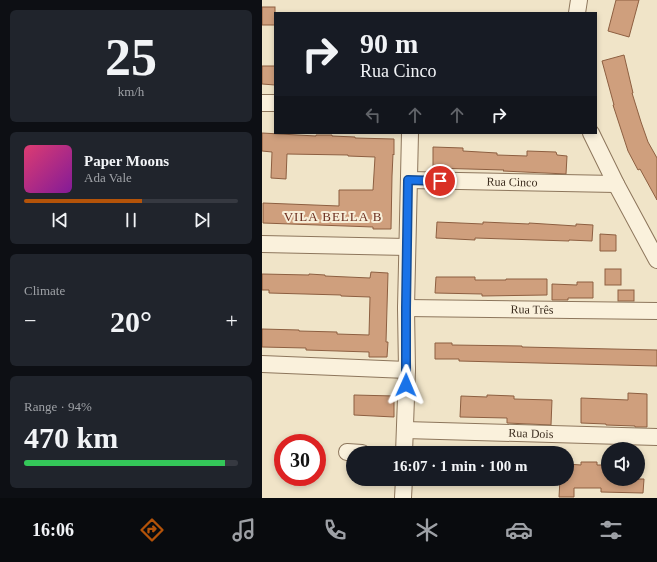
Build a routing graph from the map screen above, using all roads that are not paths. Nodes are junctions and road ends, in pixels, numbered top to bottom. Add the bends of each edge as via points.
1 (579, 0) edge
2 (576, 12) edge
3 (262, 103) edge
4 (274, 103) edge
5 (410, 134) edge
6 (592, 134) edge
7 (408, 180) junction
8 (616, 184) junction
9 (262, 244) edge
10 (407, 247) junction
11 (657, 260) edge
12 (406, 308) junction
13 (657, 311) edge
14 (262, 364) edge
15 (407, 370) junction
16 (405, 430) junction
17 (657, 437) edge
18 (404, 446) edge
19 (404, 486) edge
20 (404, 498) edge

1 - 2 street
3 - 4 street
5 - 7 street
6 - 8 street
7 - 8 street, Rua Cinco
7 - 10 street
8 - 11 street
9 - 10 street
10 - 12 street
12 - 13 street, Rua Três
12 - 15 street
14 - 15 street
15 - 16 street
16 - 17 street, Rua Dois
16 - 18 street
19 - 20 street

